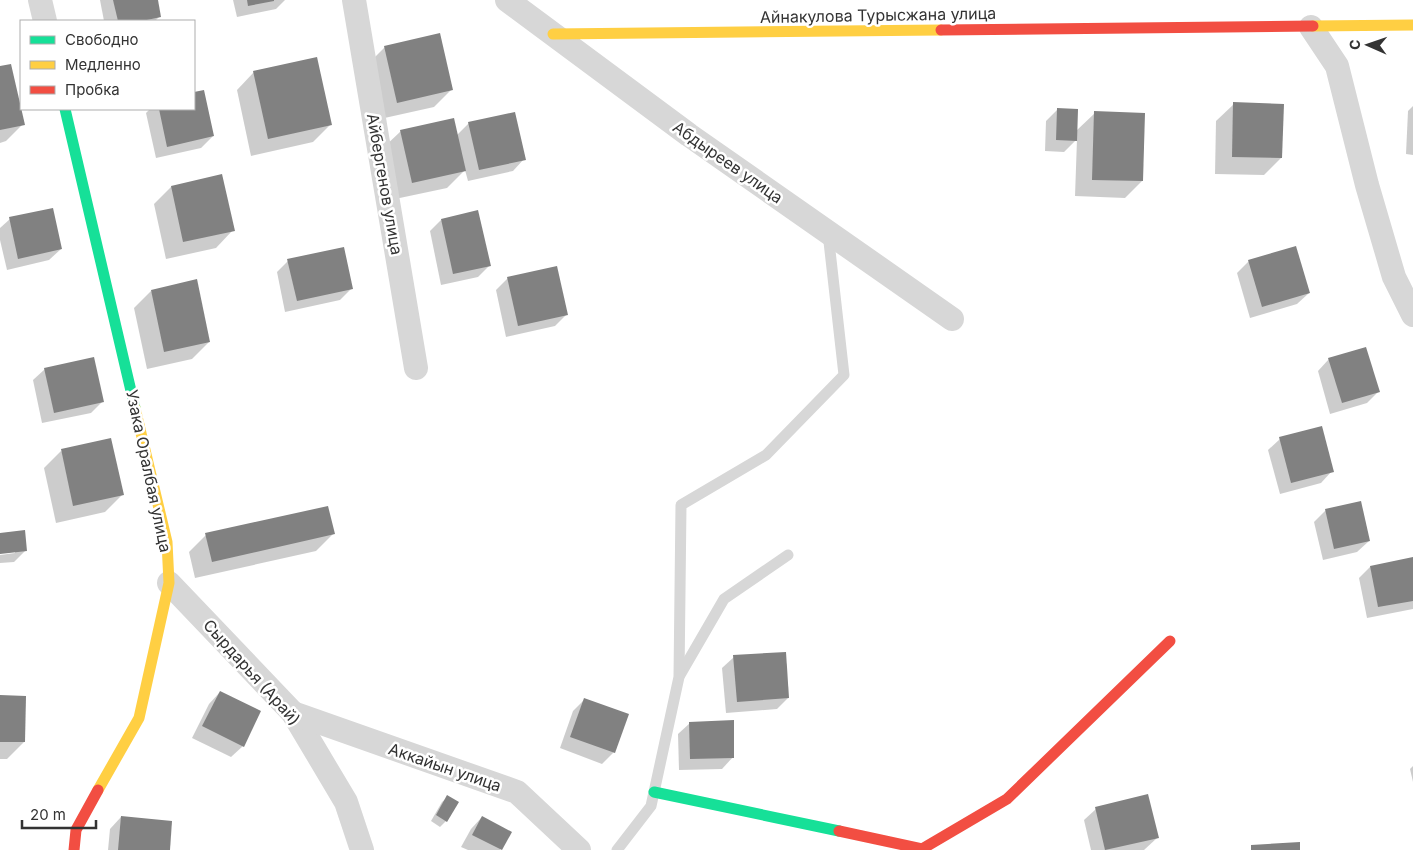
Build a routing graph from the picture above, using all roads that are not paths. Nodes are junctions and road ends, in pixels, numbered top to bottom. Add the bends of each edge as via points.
1 (40, 0) edge
2 (354, 0) edge
3 (507, 0) edge
4 (45, 20) edge
5 (1413, 25) edge
6 (1311, 27) junction
7 (553, 34) junction
8 (65, 110) edge
9 (828, 232) junction
10 (1413, 315) edge
11 (952, 319) dead end
12 (416, 368) dead end
13 (788, 555) dead end
14 (169, 583) junction
15 (1170, 641) dead end
16 (679, 676) junction
17 (293, 713) junction
18 (654, 792) junction
19 (74, 850) edge
20 (362, 850) edge
21 (579, 850) edge
22 (618, 850) edge

1 - 4 street
2 - 12 street, Айбергенов улица
3 - 7 street, Абдыреев улица
5 - 6 street, Айнакулова Турысжана улица
6 - 7 street, Айнакулова Турысжана улица
6 - 10 street via 1337,66 1394,278
7 - 9 street, Абдыреев улица
8 - 14 street, Узака Оралбая улица via 167,542
9 - 11 street, Абдыреев улица
9 - 16 lane via 844,375 766,455 681,505
13 - 16 lane via 724,600
14 - 17 street, Сырдарья (Арай)
14 - 19 street, Узака Оралбая улица via 139,718 76,830
15 - 18 street via 1007,800 922,849
16 - 18 lane
17 - 20 street, Сырдарья (Арай) via 346,802
17 - 21 street, Аккайын улица via 517,792
18 - 22 lane via 651,806

